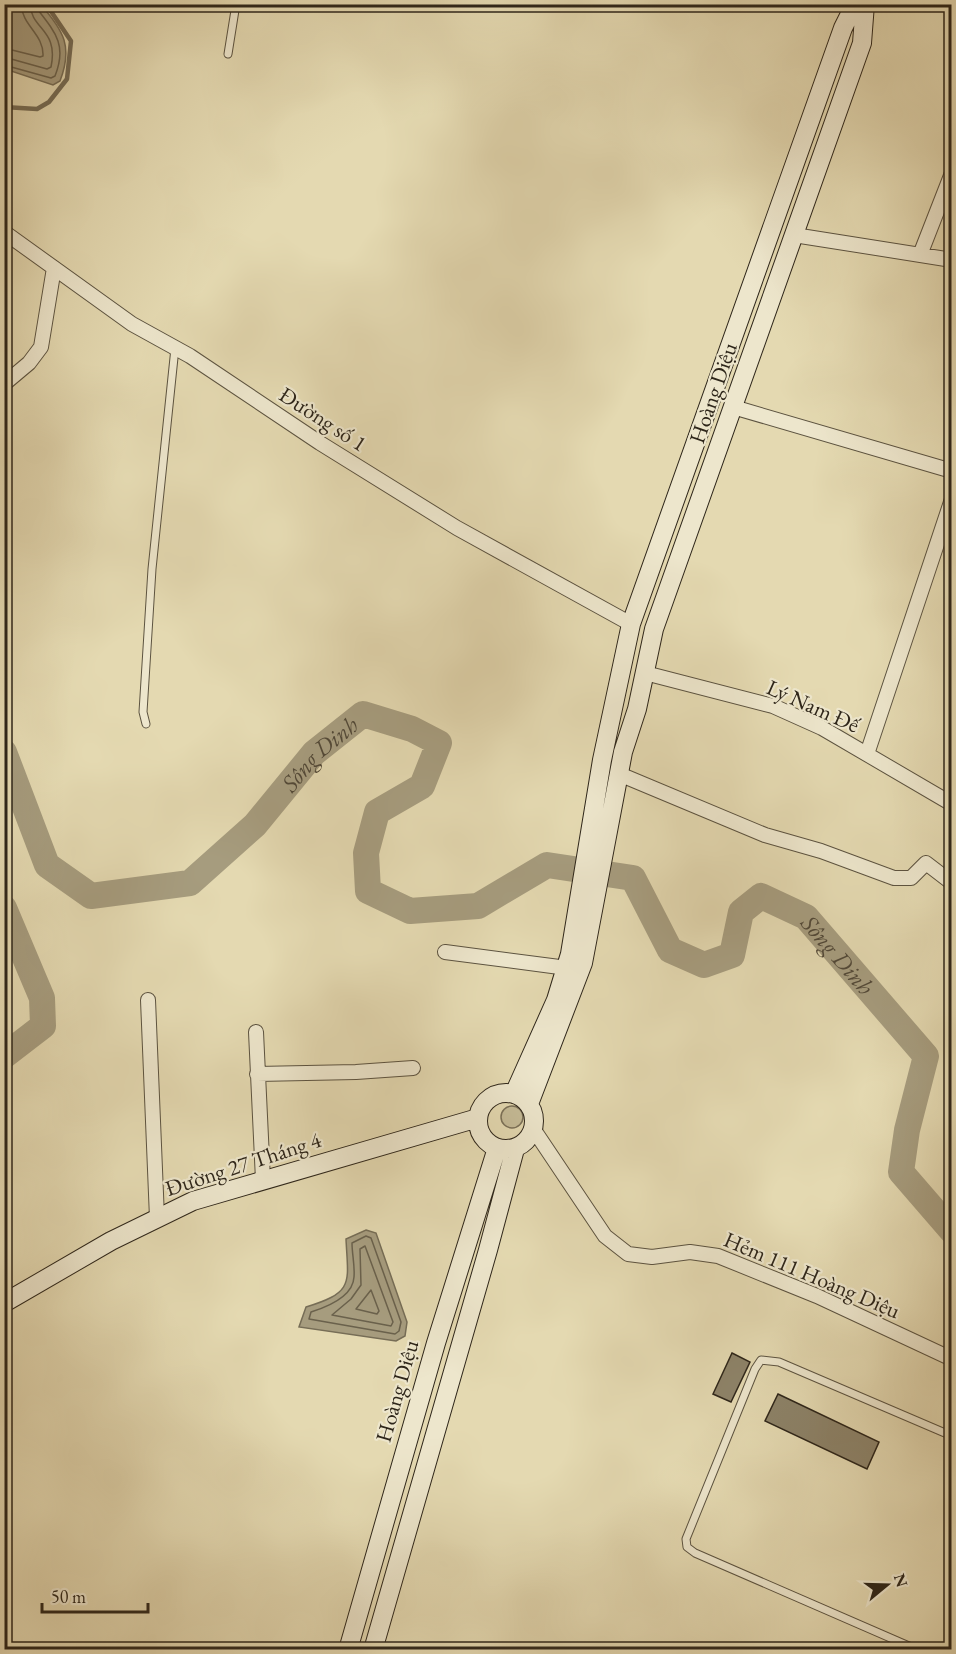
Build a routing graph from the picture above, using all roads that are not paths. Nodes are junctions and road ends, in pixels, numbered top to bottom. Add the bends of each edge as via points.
1 (236, 4) edge
2 (855, 4) edge
3 (865, 4) edge
4 (228, 54) dead end
5 (951, 173) edge
6 (4, 232) edge
7 (794, 235) junction
8 (920, 255) junction
9 (951, 260) edge
10 (54, 268) junction
11 (175, 348) junction
12 (718, 379) junction
13 (4, 384) edge
14 (740, 387) junction
15 (734, 407) junction
16 (951, 471) edge
17 (951, 499) edge
18 (631, 624) junction
19 (645, 674) junction
20 (146, 724) dead end
21 (867, 754) junction
22 (619, 774) junction
23 (605, 798) junction
24 (951, 804) edge
25 (951, 883) edge
26 (586, 910) junction
27 (445, 952) dead end
28 (567, 968) junction
29 (148, 1000) dead end
30 (256, 1032) dead end
31 (413, 1068) dead end
32 (257, 1074) junction
33 (522, 1099) junction
34 (478, 1118) junction
35 (534, 1130) junction
36 (506, 1148) junction
37 (263, 1180) junction
38 (156, 1218) junction
39 (4, 1303) edge
40 (951, 1359) edge
41 (951, 1437) edge
42 (348, 1650) edge
43 (373, 1650) edge
44 (918, 1650) edge

1 - 4 lane
2 - 12 main road, Hoàng Diệu via 843,28
3 - 7 main road, Hoàng Diệu via 862,43
5 - 8 street
6 - 10 street, Đường số 1
7 - 8 street
7 - 14 main road, Hoàng Diệu
8 - 9 street
10 - 11 street, Đường số 1 via 132,324
10 - 13 street via 41,346 29,363
11 - 18 street, Đường số 1 via 457,528
11 - 20 lane via 152,569 143,712
12 - 14 main road
12 - 18 main road, Hoàng Diệu
14 - 15 main road, Hoàng Diệu
15 - 16 street
15 - 19 main road, Hoàng Diệu via 654,629
17 - 21 street
18 - 23 main road, Hoàng Diệu via 612,706
19 - 21 street, Lý Nam Đế via 773,706
19 - 22 main road, Hoàng Diệu
21 - 24 street, Lý Nam Đế
22 - 23 main road, Hoàng Diệu
22 - 25 street via 765,835 894,878 911,878 926,863
23 - 26 main road
26 - 28 main road
26 - 33 main road via 575,988
27 - 28 street
28 - 33 main road
29 - 38 street
30 - 32 street
31 - 32 street
32 - 37 street
33 - 34 main road via 506,1092 490,1097
33 - 35 main road via 534,1112
34 - 36 main road via 482,1136
34 - 37 main road, Đường 27 Tháng 4
35 - 36 main road via 523,1145
35 - 40 street, Hẻm 111 Hoàng Diệu via 605,1236 628,1254 652,1257 690,1252 718,1256 817,1296
36 - 42 main road, Hoàng Diệu via 439,1332
36 - 43 main road via 494,1230
37 - 38 main road, Đường 27 Tháng 4 via 218,1192
38 - 39 main road, Đường 27 Tháng 4
41 - 44 lane via 779,1362 761,1360 686,1539 687,1547 695,1553

